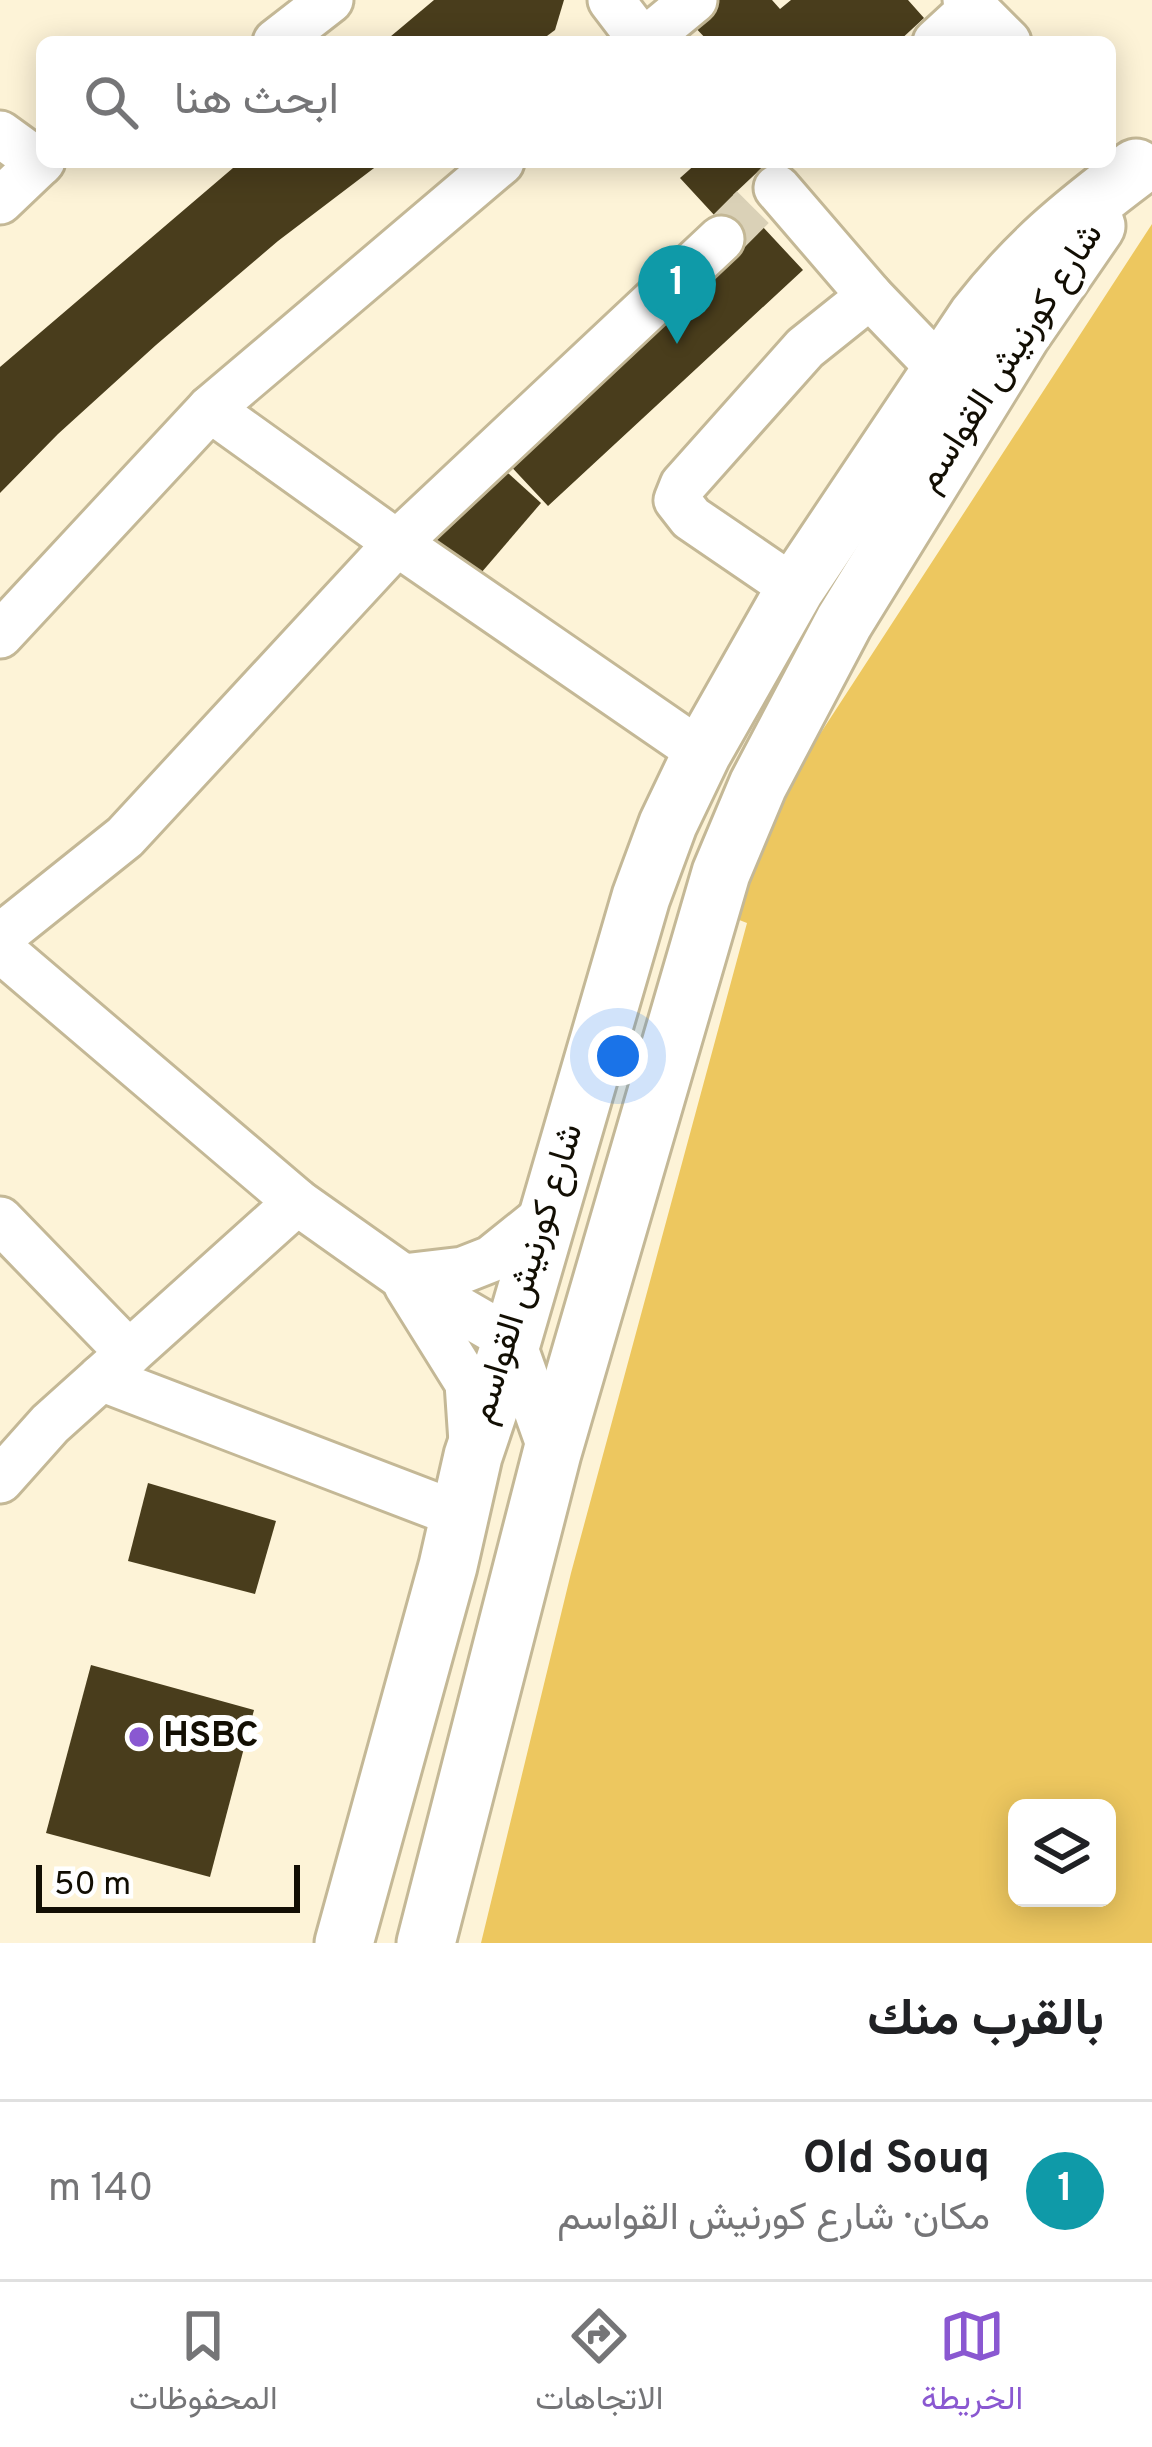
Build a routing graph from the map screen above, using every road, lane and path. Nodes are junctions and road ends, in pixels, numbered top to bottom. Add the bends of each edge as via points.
1 (330, 0) edge
2 (611, 0) edge
3 (694, 0) edge
4 (970, 4) edge
5 (284, 36) edge
6 (638, 36) edge
7 (650, 36) edge
8 (941, 36) edge
9 (1002, 36) edge
10 (0, 134) edge
11 (1133, 155) edge
12 (36, 159) edge
13 (36, 167) edge
14 (494, 168) edge
15 (781, 183) edge
16 (0, 201) edge
17 (722, 239) tunnel mouth
18 (870, 296) junction
19 (941, 370) junction
20 (210, 409) junction
21 (397, 543) junction
22 (795, 590) junction
23 (4, 625) edge
24 (702, 753) junction
25 (0, 937) edge
26 (0, 949) edge
27 (297, 1202) junction
28 (547, 1214) junction
29 (0, 1220) edge
30 (403, 1277) junction
31 (512, 1340) junction
32 (115, 1366) junction
33 (552, 1453) junction
34 (472, 1456) junction
35 (0, 1480) edge
36 (459, 1515) junction
37 (344, 1943) edge
38 (425, 1943) edge

1 - 5 street
2 - 6 street
3 - 7 street
4 - 8 street
4 - 9 street
10 - 12 street
11 - 19 main road, شارع كورنيش القواسم via 1036,248
11 - 33 main road, شارع كورنيش القواسم via 844,622 758,784 721,873
13 - 16 street
14 - 20 street
15 - 18 street
17 - 21 street
18 - 19 street
18 - 22 street via 806,348 677,500
19 - 22 main road, شارع كورنيش القواسم
20 - 21 street
20 - 23 street
21 - 24 street
21 - 25 street via 125,837
22 - 24 main road, شارع كورنيش القواسم
24 - 28 main road, شارع كورنيش القواسم via 641,897
26 - 27 street
27 - 30 street
27 - 32 street
28 - 30 street via 491,1259
28 - 31 main road, شارع كورنيش القواسم
29 - 32 street
30 - 31 street
30 - 34 street via 468,1383
31 - 33 street
31 - 34 main road, شارع كورنيش القواسم
32 - 35 street
32 - 36 street
33 - 38 main road, شارع كورنيش القواسم
34 - 36 main road, شارع كورنيش القواسم
36 - 37 main road, شارع كورنيش القواسم

